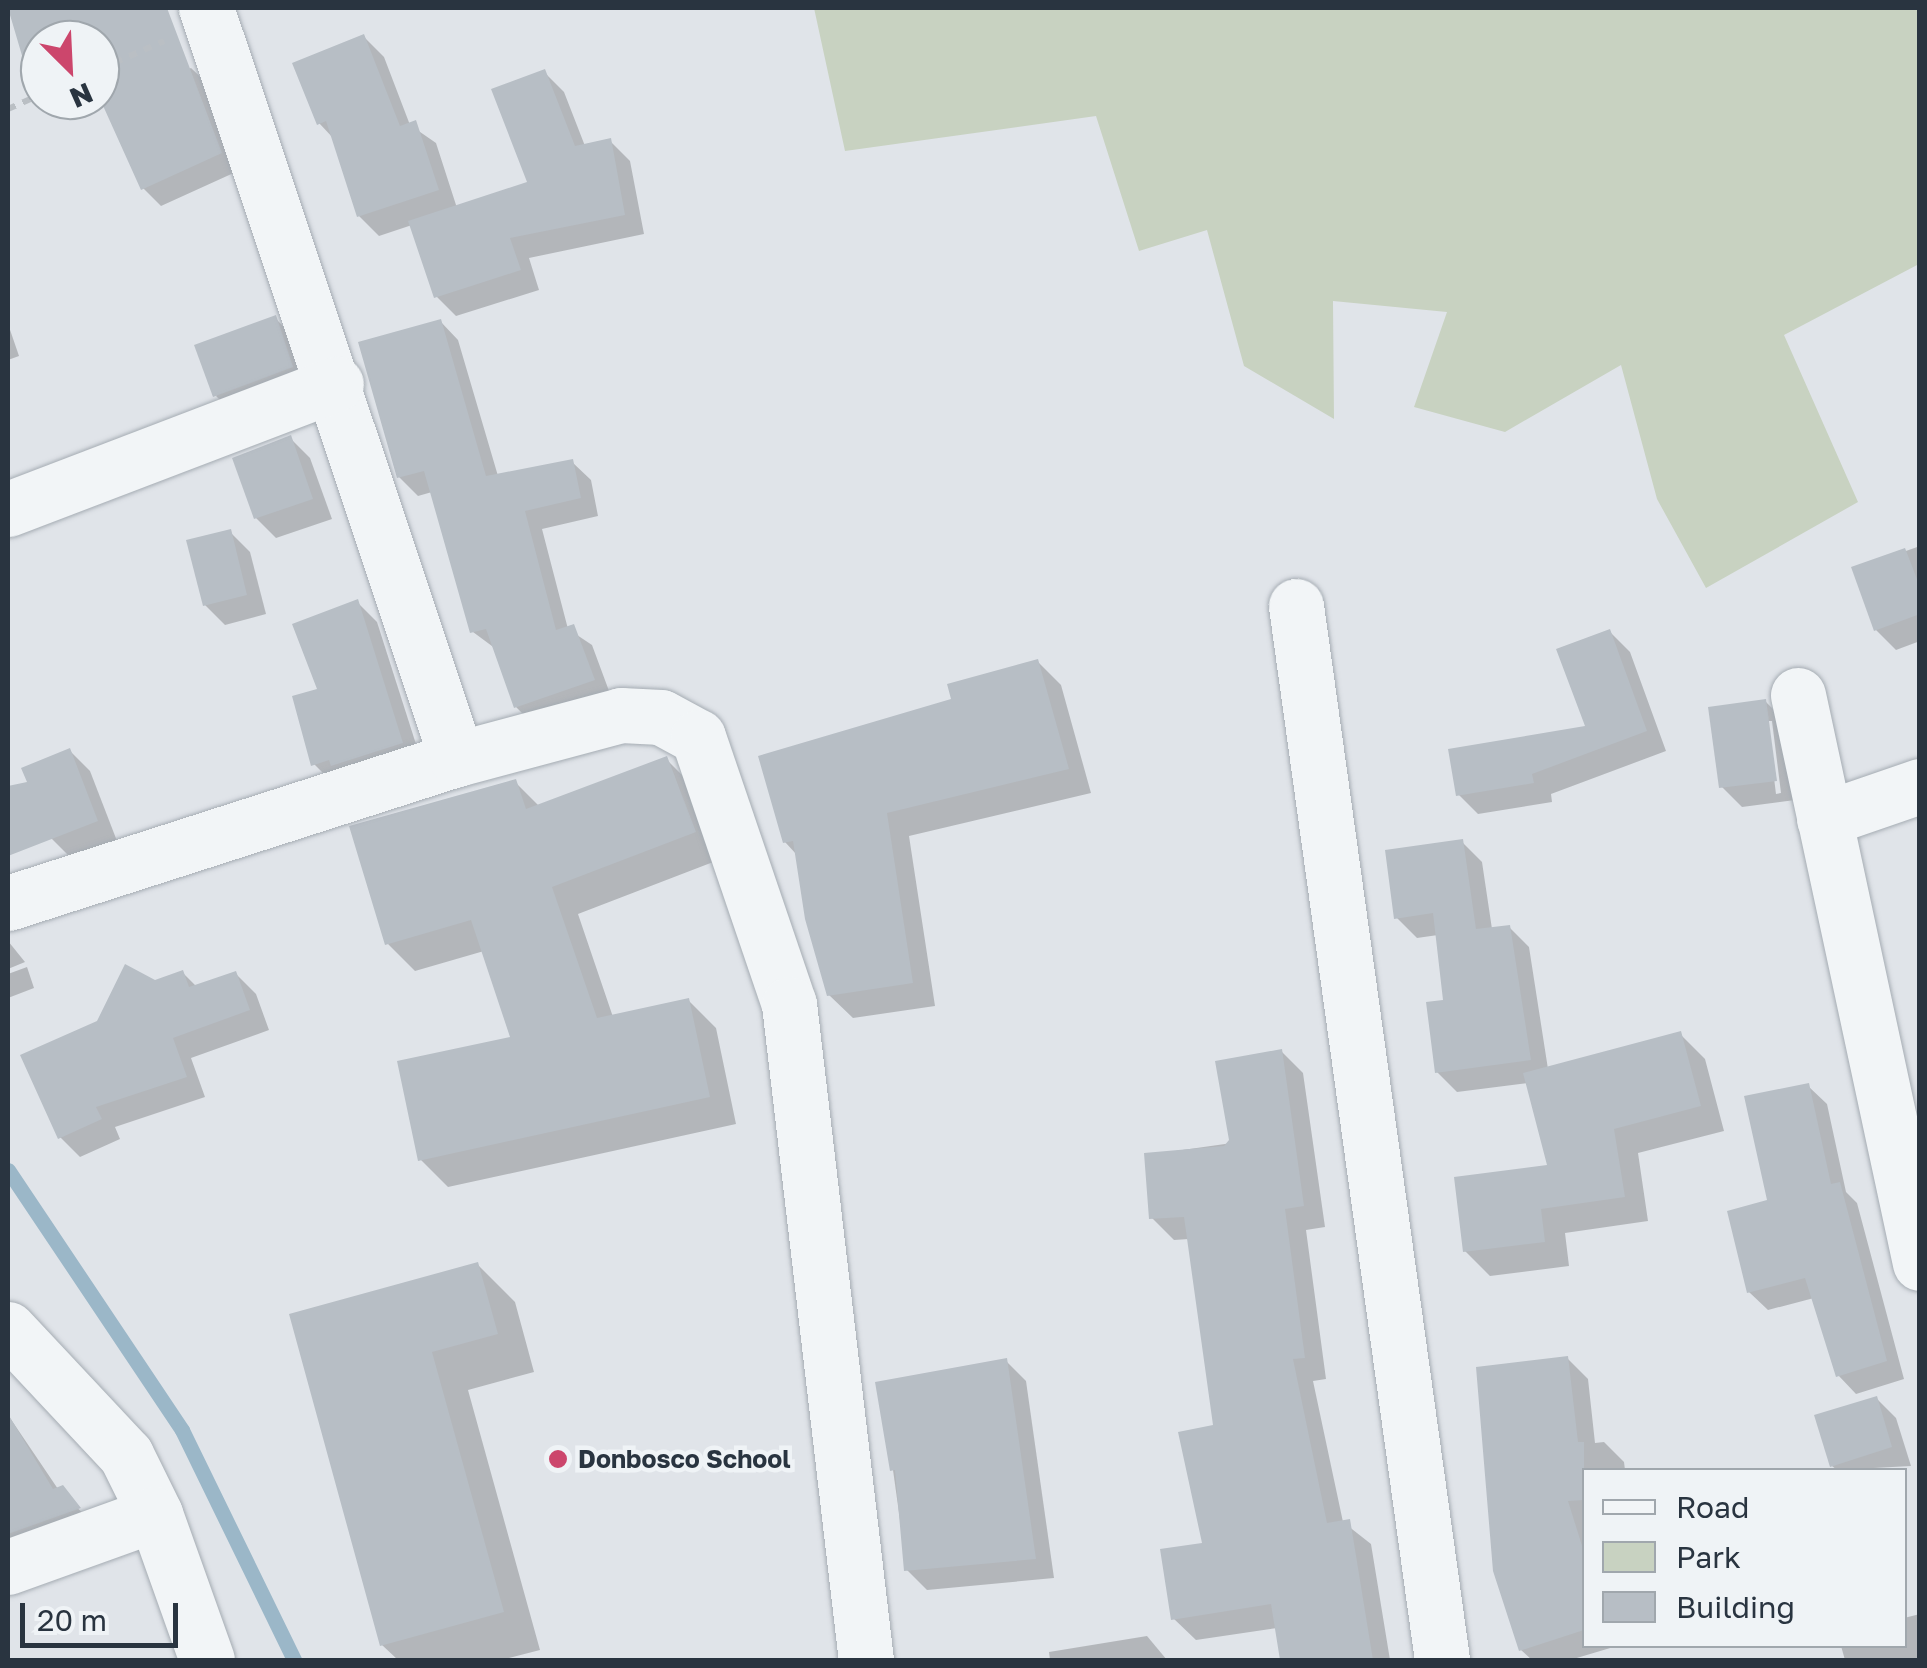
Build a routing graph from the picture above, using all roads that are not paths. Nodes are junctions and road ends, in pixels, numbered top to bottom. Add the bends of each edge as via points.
1 (208, 14) edge
2 (336, 384) junction
3 (8, 509) edge
4 (1296, 606) dead end
5 (1798, 694) dead end
6 (458, 760) junction
7 (1920, 786) edge
8 (1824, 819) junction
9 (8, 903) edge
10 (1920, 1263) edge
11 (8, 1329) edge
12 (155, 1514) junction
13 (8, 1566) edge
14 (206, 1660) edge
15 (866, 1660) edge
16 (1442, 1660) edge

1 - 2 street
2 - 3 street
2 - 6 street
4 - 16 street
5 - 8 street
6 - 9 street
6 - 15 street via 621,715 660,716 698,737 789,1004
7 - 8 street
8 - 10 street
11 - 12 street via 126,1455
12 - 13 street
12 - 14 street

